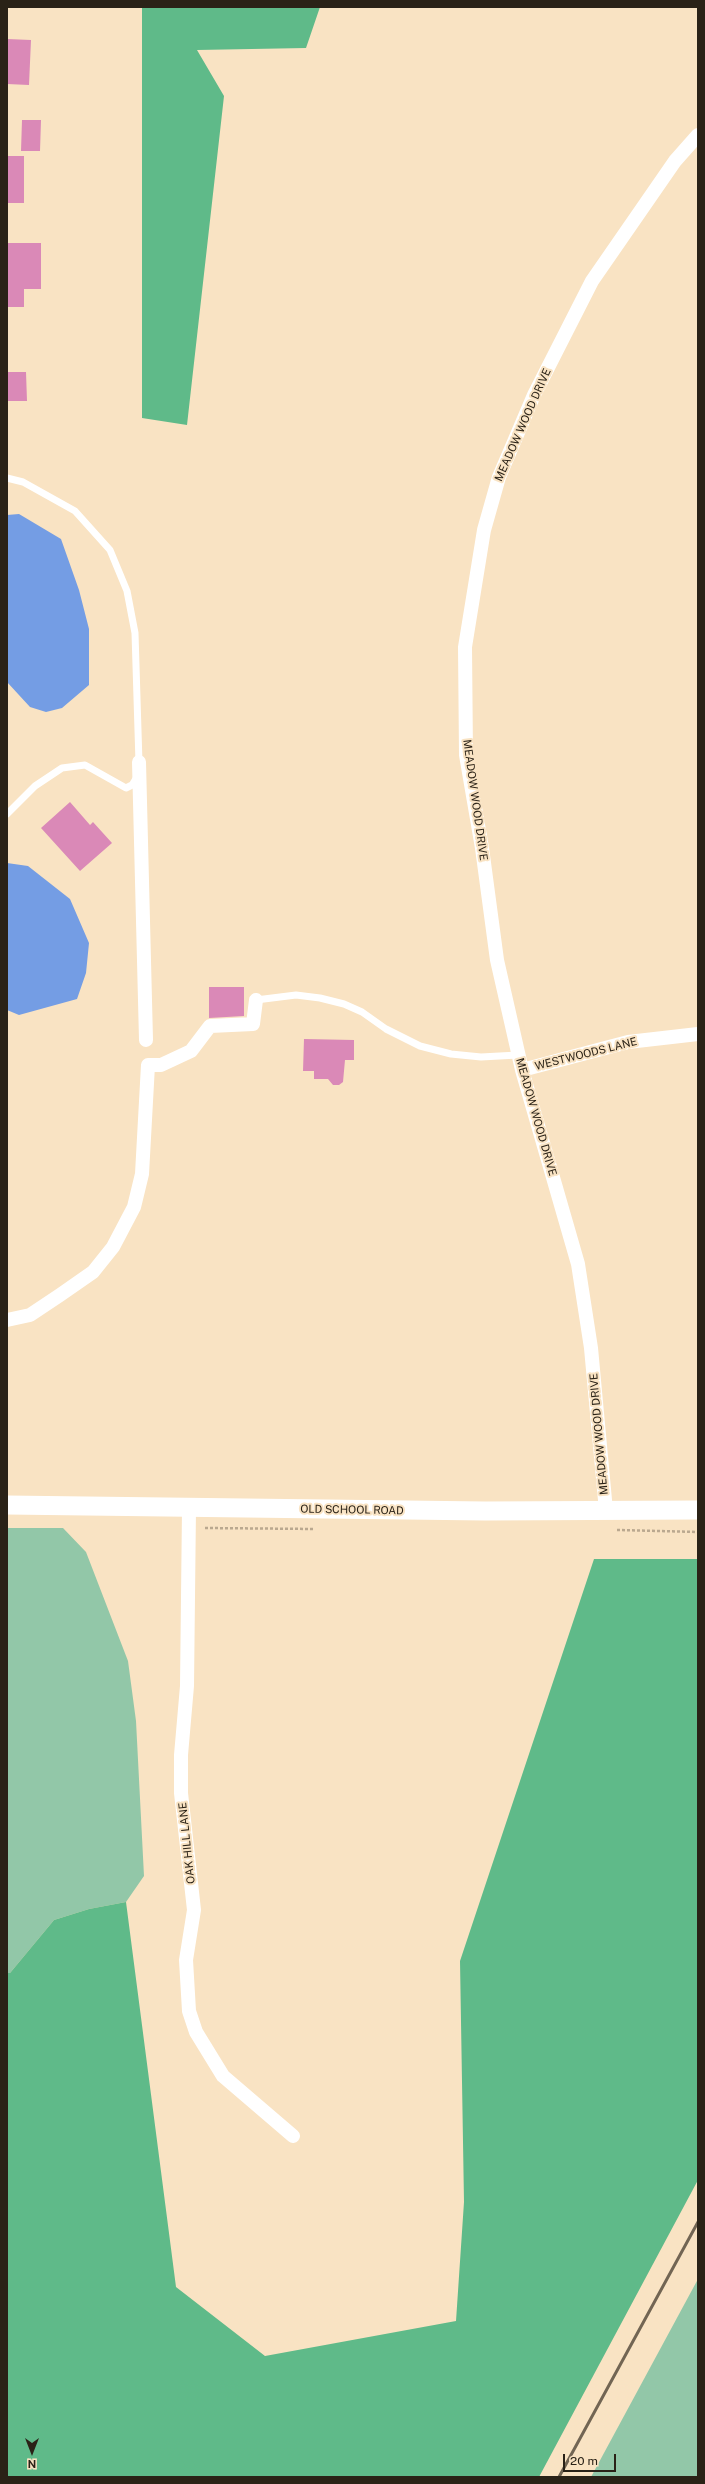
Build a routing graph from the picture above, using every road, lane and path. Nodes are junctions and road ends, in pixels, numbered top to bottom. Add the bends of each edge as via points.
1 (698, 135) edge
2 (7, 478) edge
3 (139, 762) junction
4 (7, 814) edge
5 (256, 1000) joint
6 (698, 1034) edge
7 (146, 1040) dead end
8 (518, 1055) junction
9 (522, 1070) junction
10 (7, 1320) edge
11 (7, 1505) edge
12 (189, 1508) junction
13 (698, 1510) edge
14 (606, 1511) junction
15 (293, 2136) dead end

1 - 8 street, MEADOW WOOD DRIVE via 675,161 592,281 534,395 499,477 484,530 465,647 466,755 497,960
2 - 3 lane via 23,482 75,511 110,550 127,591 135,633
3 - 4 lane via 137,778 126,788 85,765 62,768 35,786
3 - 7 street
5 - 8 lane via 296,995 320,998 362,1012 386,1029 420,1046 451,1054 481,1057
5 - 10 street via 253,1024 210,1026 191,1051 161,1065 148,1065 142,1174 134,1207 113,1247 92,1272 60,1296 30,1314
6 - 9 street, WESTWOODS LANE via 628,1042
8 - 9 street, MEADOW WOOD DRIVE
9 - 14 street, MEADOW WOOD DRIVE via 578,1264 591,1348
11 - 12 street, OLD SCHOOL ROAD
12 - 14 street, OLD SCHOOL ROAD
12 - 15 street, OAK HILL LANE via 187,1686 181,1793 194,1910 186,1960 189,2011 196,2032 223,2076
13 - 14 street, OLD SCHOOL ROAD

